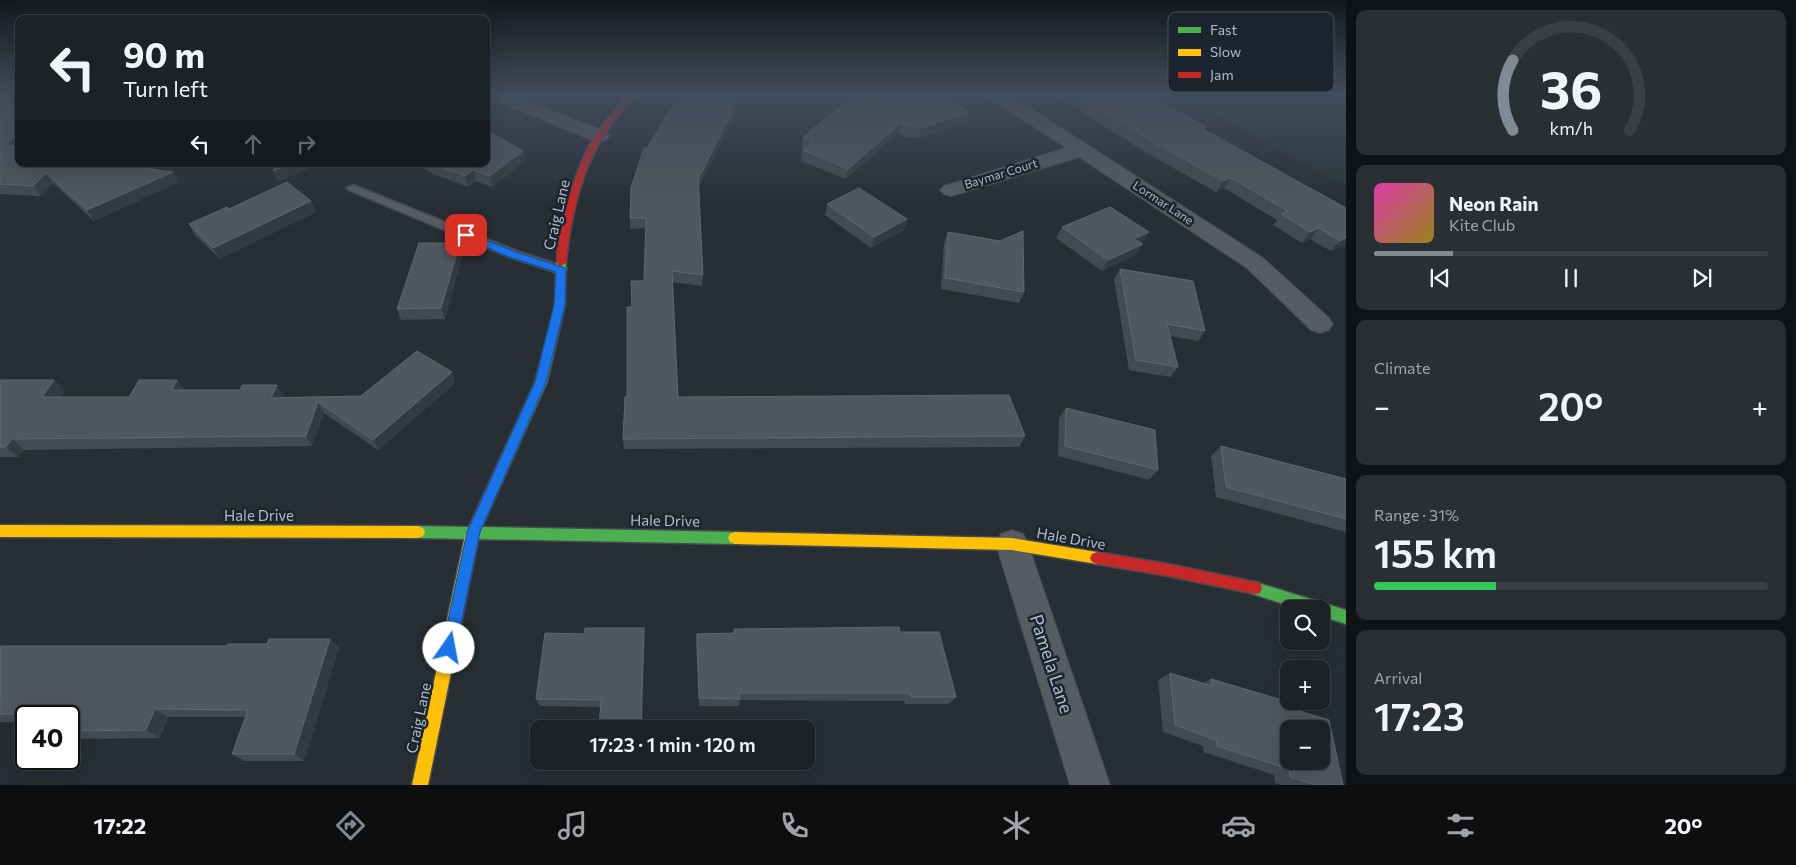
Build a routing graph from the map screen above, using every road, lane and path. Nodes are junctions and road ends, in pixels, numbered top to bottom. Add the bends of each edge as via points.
1 (588, 132) edge
2 (603, 132) edge
3 (1053, 132) edge
4 (599, 136) junction
5 (1080, 150) junction
6 (353, 188) dead end
7 (951, 190) dead end
8 (561, 270) junction
9 (1320, 324) dead end
10 (0, 531) edge
11 (473, 532) junction
12 (1012, 544) junction
13 (1346, 616) edge
14 (420, 785) edge
15 (1090, 785) edge

1 - 4 street
2 - 4 street, Craig Lane
3 - 5 street, Lormar Lane
4 - 8 street, Craig Lane via 578,183 562,246
5 - 7 street, Baymar Court
5 - 9 street, Lormar Lane via 1256,263
6 - 8 lane via 513,254
8 - 11 street, Craig Lane via 560,305 541,382
10 - 11 street, Hale Drive
11 - 12 street, Hale Drive
11 - 14 street, Craig Lane
12 - 13 street, Hale Drive via 1260,589
12 - 15 street, Pamela Lane

